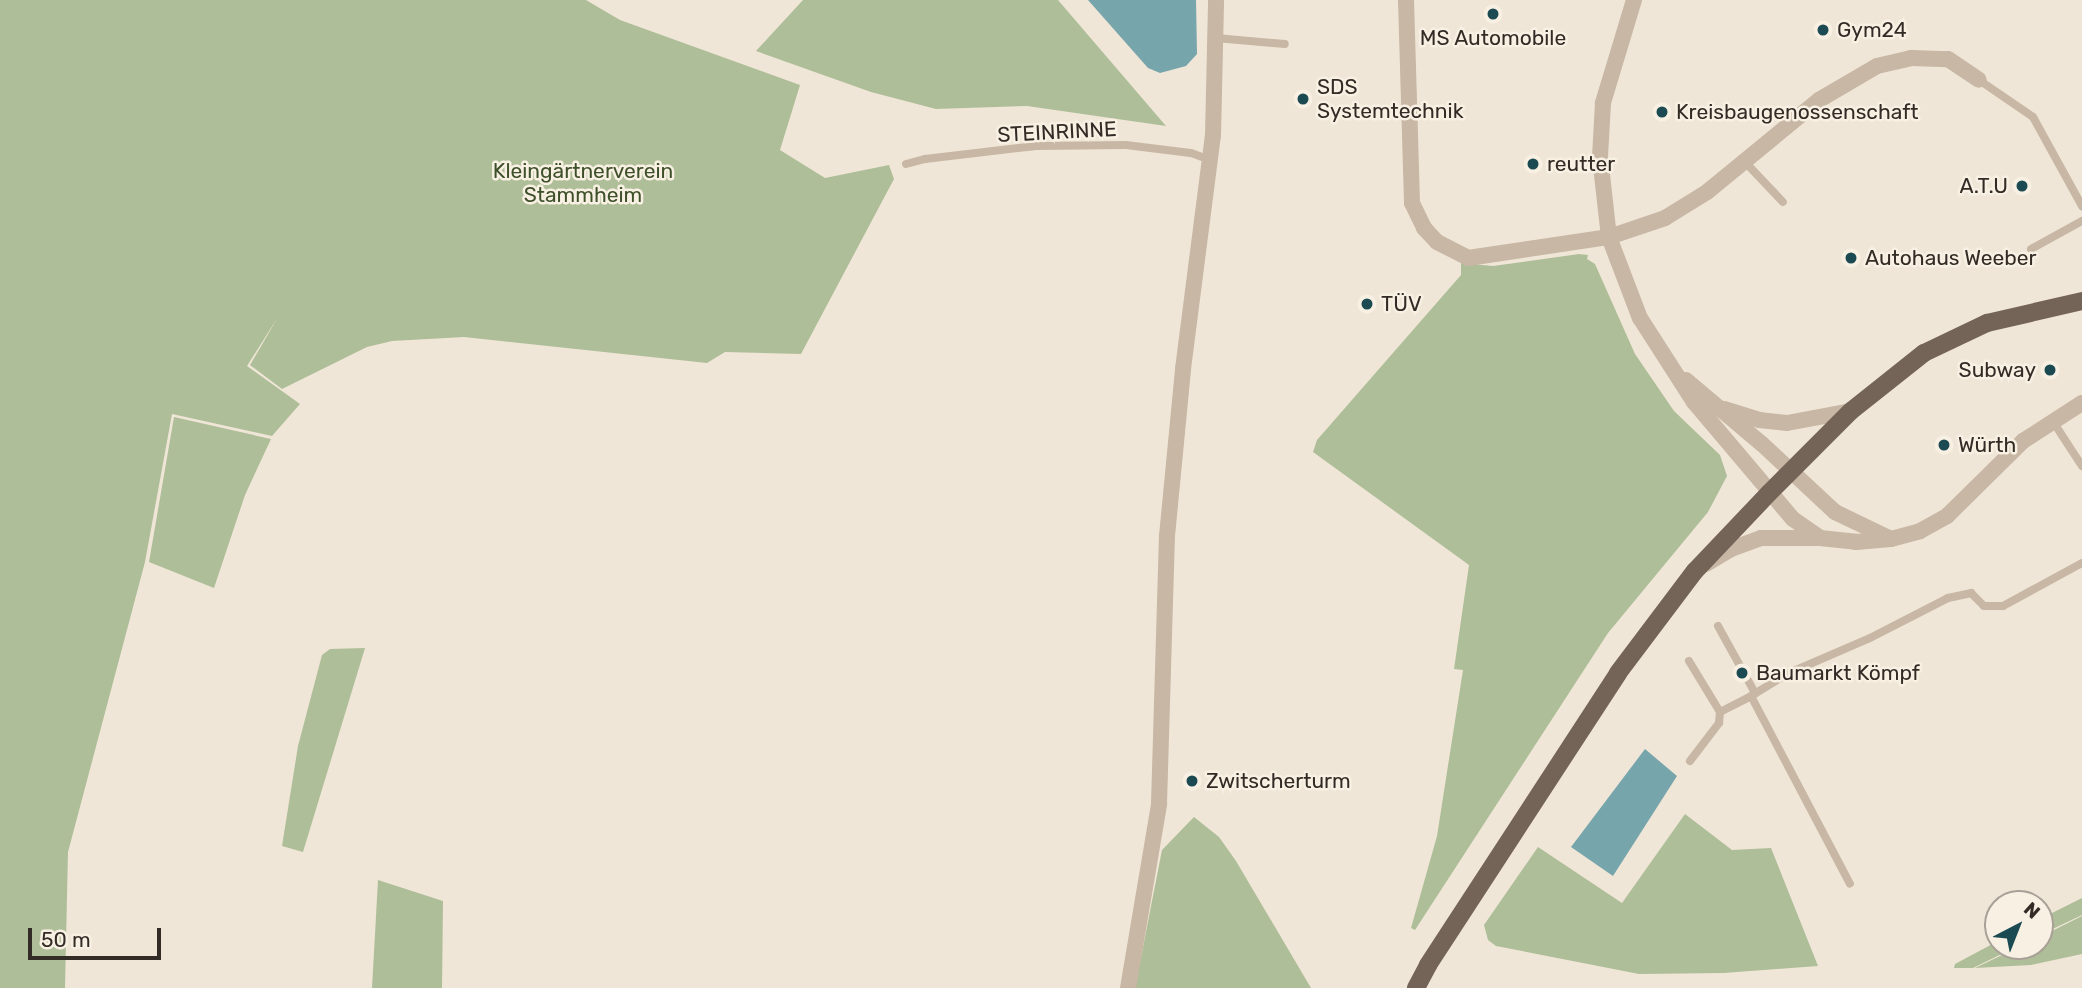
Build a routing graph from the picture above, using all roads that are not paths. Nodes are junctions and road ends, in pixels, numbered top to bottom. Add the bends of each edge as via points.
1 (1216, 0) edge
2 (1406, 0) edge
3 (1634, 0) edge
4 (1216, 38) junction
5 (1285, 44) dead end
6 (1979, 80) joint
7 (1210, 160) junction
8 (1745, 162) junction
9 (906, 164) dead end
10 (1783, 202) dead end
11 (2082, 206) edge
12 (2082, 221) edge
13 (1609, 237) junction
14 (2031, 249) dead end
15 (2082, 301) edge
16 (1676, 372) junction
17 (1716, 406) junction
18 (2081, 406) edge
19 (1851, 411) junction
20 (2052, 421) junction
21 (2082, 466) edge
22 (1790, 473) junction
23 (1769, 493) junction
24 (1820, 538) junction
25 (1891, 539) junction
26 (2082, 563) edge
27 (1695, 571) junction
28 (1718, 626) dead end
29 (1689, 661) dead end
30 (1753, 695) junction
31 (1720, 712) junction
32 (1690, 761) dead end
33 (1850, 884) dead end
34 (1129, 988) edge
35 (1416, 988) edge

1 - 4 street
2 - 13 street via 1412,203 1424,228 1437,242 1468,258
3 - 13 street via 1602,103 1600,157
4 - 5 lane
4 - 7 street
6 - 8 street via 1948,59 1912,58 1877,66 1819,100
6 - 11 lane via 2033,117
7 - 9 lane, STEINRINNE via 1178,152 1036,146
7 - 34 street via 1167,536 1159,804
8 - 10 lane
8 - 13 street via 1665,218
12 - 14 lane
13 - 16 street via 1640,318
15 - 19 main road via 1987,323 1924,353
16 - 17 street
16 - 23 street via 1694,402
17 - 19 street via 1759,420 1787,423
17 - 22 street
18 - 20 street
19 - 22 main road
20 - 21 lane
20 - 25 street via 2023,441 1947,516 1920,531
22 - 23 main road
22 - 25 street via 1835,512
23 - 24 street via 1793,519
23 - 27 main road
24 - 25 street
24 - 27 street via 1761,538 1731,549
26 - 30 lane via 2003,606 1984,606 1971,593 1948,598 1789,673
27 - 35 main road via 1618,673
28 - 30 lane
29 - 31 lane
30 - 31 lane
30 - 33 lane
31 - 32 lane via 1719,723

